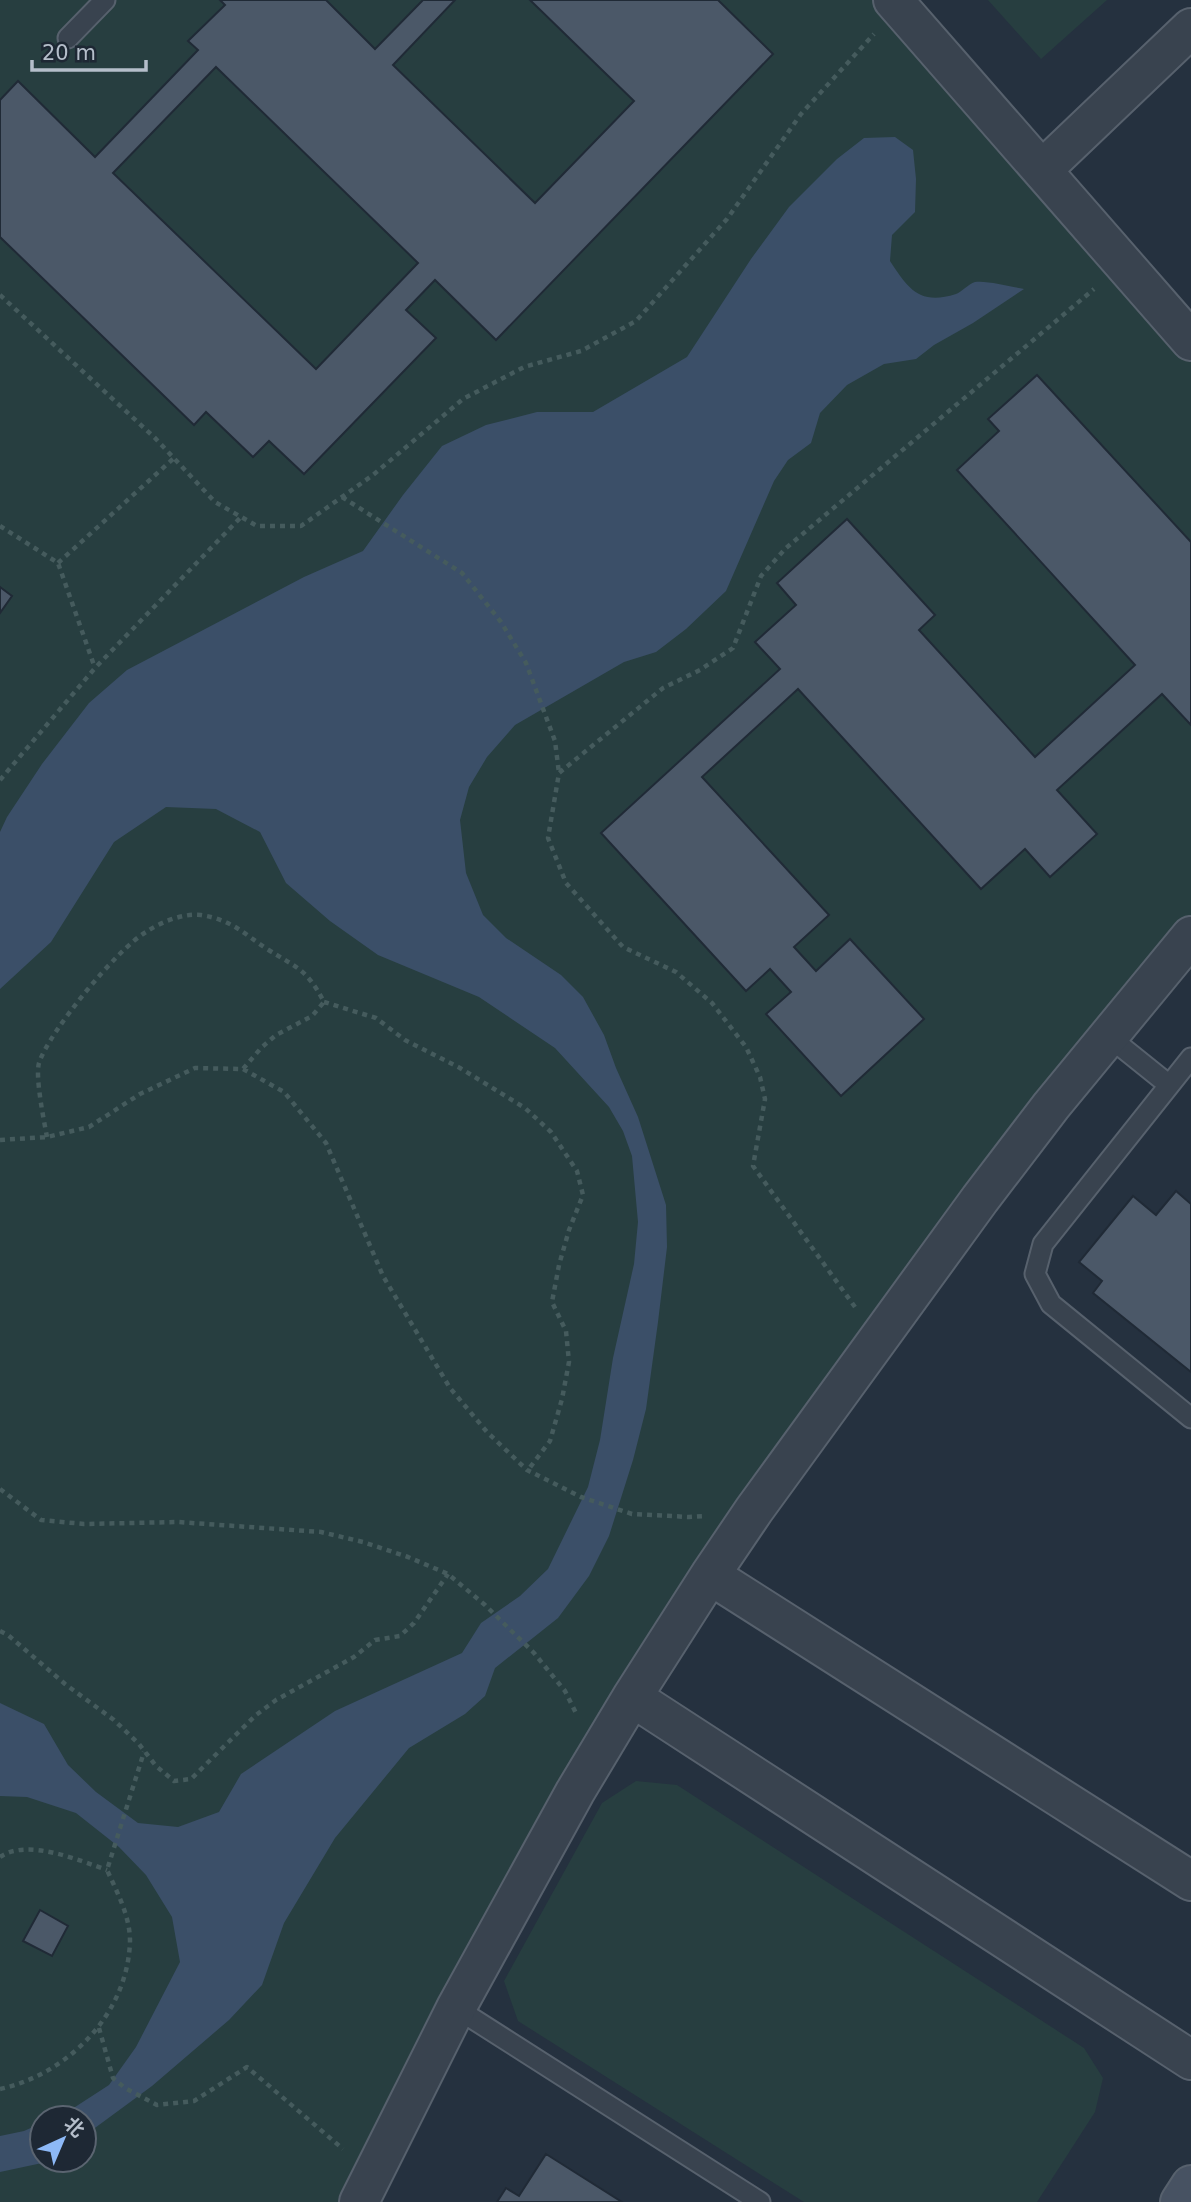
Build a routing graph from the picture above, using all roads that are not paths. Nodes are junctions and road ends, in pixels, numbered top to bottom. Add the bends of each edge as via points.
1 (105, 0) edge
2 (896, 3) edge
3 (1191, 28) edge
4 (68, 38) dead end
5 (1042, 170) junction
6 (1191, 341) edge
7 (1191, 936) edge
8 (1108, 1036) junction
9 (1191, 1058) edge
10 (1169, 1085) junction
11 (1191, 1418) edge
12 (710, 1575) junction
13 (632, 1697) junction
14 (1191, 1881) edge
15 (456, 2008) junction
16 (1191, 2060) edge
17 (1191, 2185) edge
18 (366, 2188) edge
19 (760, 2202) edge
20 (1180, 2202) edge

1 - 4 lane
2 - 5 street
3 - 5 street
5 - 6 street
7 - 8 street
8 - 10 lane
8 - 12 street via 877,1338
9 - 10 lane
10 - 11 lane via 1043,1244 1035,1274 1051,1304
12 - 13 street
12 - 14 street
13 - 15 street
13 - 16 street
15 - 18 street
15 - 19 lane
17 - 20 main road

